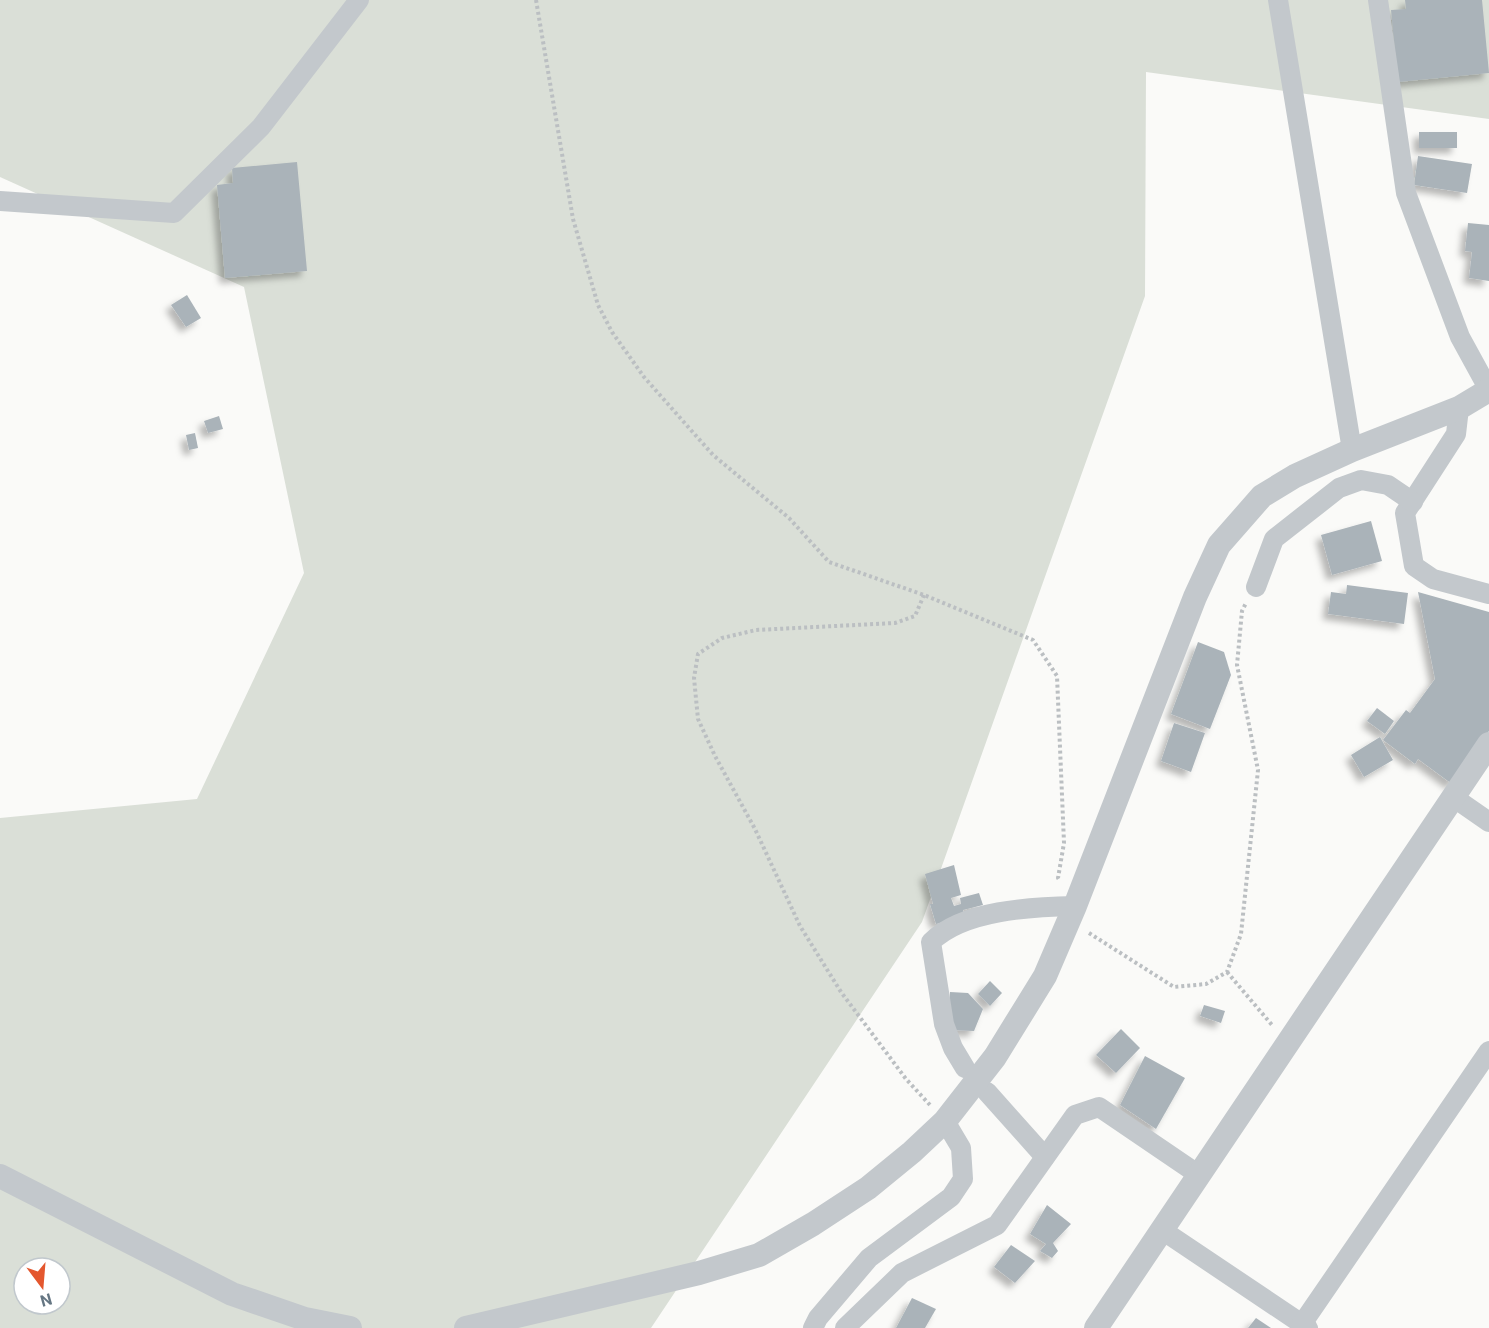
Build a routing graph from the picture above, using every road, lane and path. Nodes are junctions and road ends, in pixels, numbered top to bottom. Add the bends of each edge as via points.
1 (359, 0) edge
2 (536, 0) edge
3 (1278, 0) edge
4 (1378, 0) edge
5 (0, 201) edge
6 (1489, 390) edge
7 (1459, 408) junction
8 (1352, 450) junction
9 (1413, 502) junction
10 (1256, 587) joint
11 (1489, 594) edge
12 (924, 595) junction
13 (1489, 744) edge
14 (1453, 797) junction
15 (1489, 822) edge
16 (1072, 913) junction
17 (1227, 972) junction
18 (1288, 1043) junction
19 (1489, 1051) edge
20 (964, 1068) dead end
21 (987, 1092) dead end
22 (945, 1121) junction
23 (1045, 1157) junction
24 (1199, 1175) junction
25 (0, 1176) edge
26 (1162, 1230) junction
27 (1305, 1326) edge
28 (350, 1328) edge
29 (466, 1328) edge
30 (813, 1328) edge
31 (845, 1328) edge
32 (1096, 1328) edge

1 - 5 street via 261,127 174,213
2 - 12 path via 573,219 598,305 612,332 644,377 713,455 789,518 829,562
3 - 8 street
4 - 6 street via 1406,193 1460,337
6 - 7 street
7 - 8 street
7 - 9 street via 1455,434
8 - 16 street via 1262,496 1219,544
9 - 10 street via 1388,485 1361,480 1339,488 1274,539
9 - 11 street via 1405,513 1414,566 1432,579
10 - 17 path via 1242,611 1237,665 1258,770 1240,934
12 - 16 path via 1033,640 1057,676 1064,843 1058,878
12 - 22 path via 915,615 895,623 756,630 722,638 698,654 694,678 698,719 800,927 841,992 906,1079
13 - 14 street
14 - 15 street
14 - 18 street
16 - 17 path via 1174,987 1206,984
16 - 20 street via 1033,907 992,913 941,932 931,942 944,1024
16 - 22 street via 1046,976 995,1057
17 - 18 path
18 - 24 street
19 - 27 street
21 - 23 street
22 - 29 street via 868,1188 759,1255
22 - 30 street via 961,1148 963,1179 951,1197 869,1258
23 - 24 street via 1075,1115 1099,1107
23 - 31 street via 998,1225 902,1273
24 - 26 street
25 - 28 street via 232,1293 305,1319
26 - 27 street
26 - 32 street

